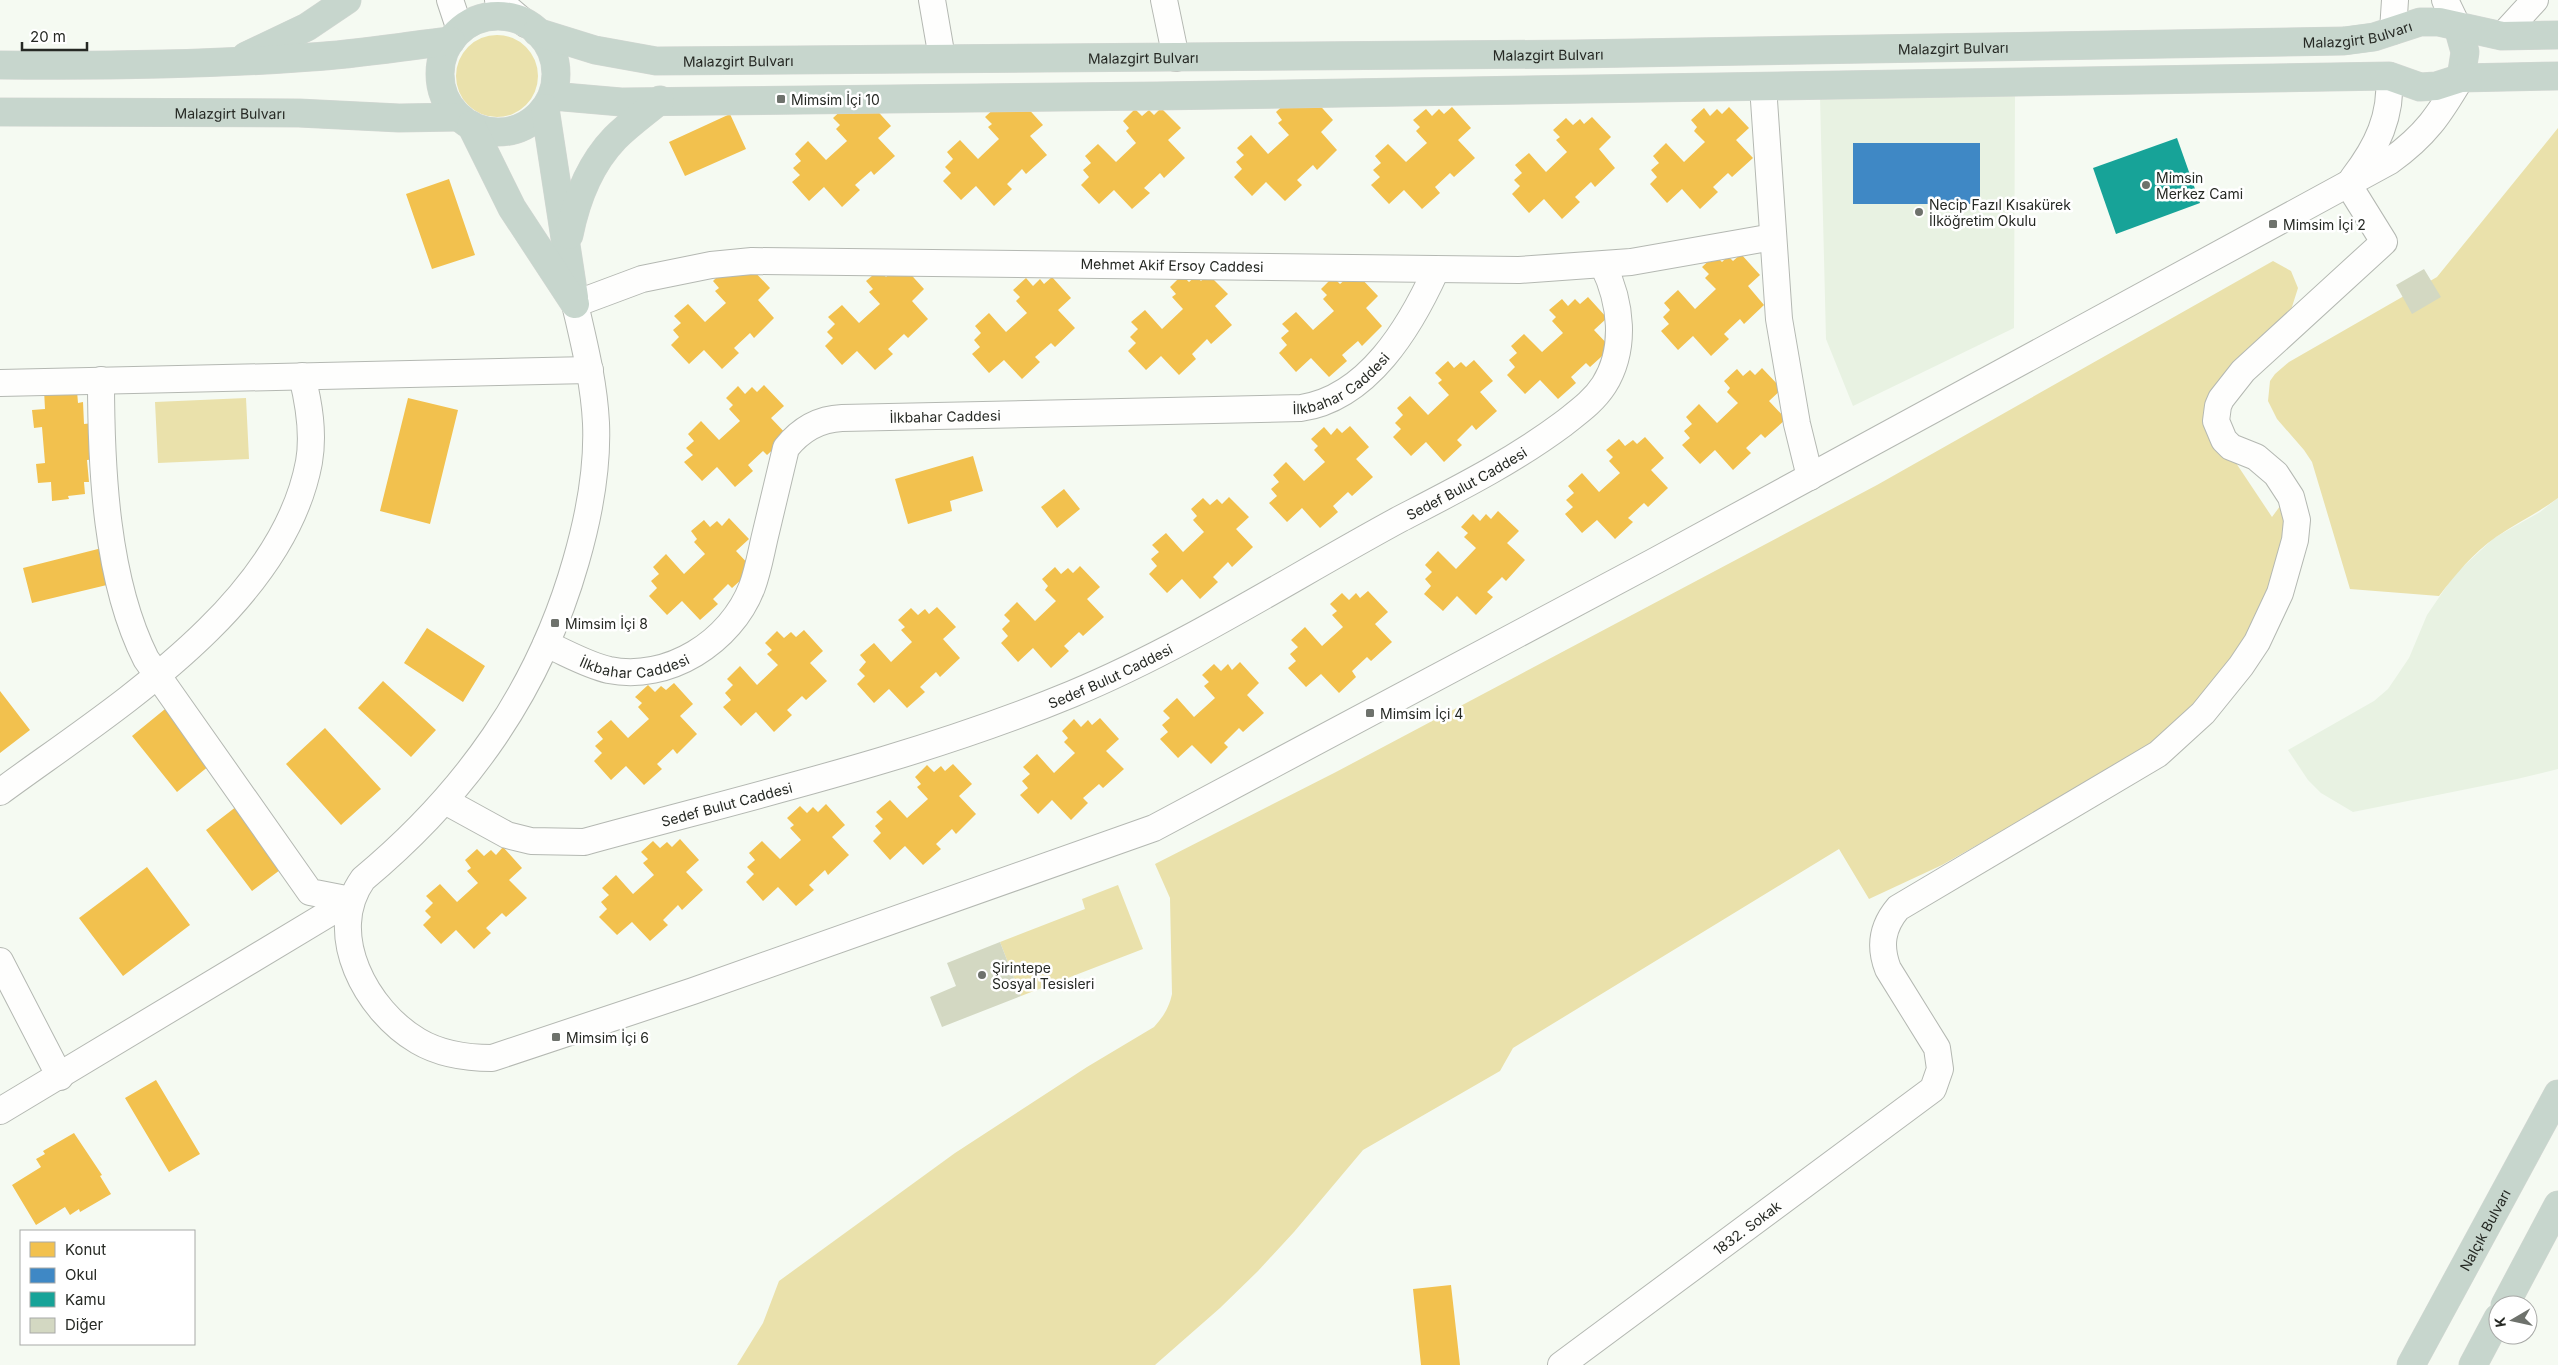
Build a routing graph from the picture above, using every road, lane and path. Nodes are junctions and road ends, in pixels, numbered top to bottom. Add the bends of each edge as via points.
1 (347, 0) edge
2 (450, 0) edge
3 (498, 0) edge
4 (932, 0) edge
5 (1164, 0) edge
6 (2395, 0) edge
7 (2446, 0) edge
8 (2535, 0) edge
9 (2458, 26) junction
10 (531, 28) junction
11 (2393, 31) junction
12 (456, 36) junction
13 (2502, 36) junction
14 (2558, 36) edge
15 (942, 58) junction
16 (1176, 58) junction
17 (232, 62) junction
18 (0, 65) edge
19 (2389, 76) junction
20 (2558, 76) edge
21 (2462, 78) junction
22 (1763, 86) junction
23 (660, 100) junction
24 (549, 102) junction
25 (0, 112) edge
26 (465, 121) junction
27 (2349, 183) junction
28 (1773, 237) junction
29 (567, 249) junction
30 (1603, 265) junction
31 (1436, 270) junction
32 (575, 304) junction
33 (590, 370) junction
34 (302, 376) junction
35 (101, 380) junction
36 (0, 382) edge
37 (1810, 477) junction
38 (546, 644) junction
39 (158, 675) junction
40 (0, 792) edge
41 (445, 801) junction
42 (351, 900) junction
43 (0, 961) edge
44 (60, 1076) junction
45 (2558, 1094) edge
46 (0, 1111) edge
47 (2558, 1206) edge
48 (2510, 1295) edge
49 (2488, 1337) edge
50 (1569, 1363) edge
51 (2411, 1365) edge
52 (2473, 1365) edge

1 - 17 highway via 307,27
2 - 12 street
3 - 10 street
4 - 15 street
5 - 16 street
6 - 11 street
7 - 9 street
8 - 13 street
9 - 11 highway, Malazgirt Bulvarı via 2420,22
9 - 13 highway, Malazgirt Bulvarı
9 - 21 highway via 2465,52
10 - 12 highway via 499,16 478,20
10 - 15 highway, Malazgirt Bulvarı via 595,50 656,61
10 - 24 highway via 552,55 556,68
11 - 16 highway, Malazgirt Bulvarı via 2344,41
11 - 19 highway via 2387,53
12 - 17 highway via 314,57
12 - 26 highway via 441,66 440,80 447,100
13 - 14 highway, Malazgirt Bulvarı
15 - 16 highway, Malazgirt Bulvarı
17 - 18 highway
19 - 21 highway via 2420,86 2436,86
19 - 22 highway
19 - 27 street via 2389,103 2382,132
20 - 21 highway
21 - 27 street via 2434,122 2414,143 2390,161
22 - 23 highway
22 - 28 street
23 - 24 highway
23 - 29 highway via 617,136 598,161 579,199
24 - 26 highway via 536,118 511,131 484,130
24 - 29 highway
25 - 26 highway, Malazgirt Bulvarı via 300,113
26 - 32 highway via 512,208
27 - 37 street
27 - 50 street, 1832. Sokak via 2384,242 2244,371 2220,399 2218,406 2216,422 2224,440 2231,447 2256,457 2276,474 2296,510 2297,530 2289,567 2256,642 2203,713 2158,754 1898,908 1886,927 1882,949 1888,969 1937,1048 1940,1069 1933,1088
28 - 30 street, Mehmet Akif Ersoy Caddesi
28 - 37 street via 1779,319
29 - 32 highway
30 - 31 street, Mehmet Akif Ersoy Caddesi
30 - 41 street, Sedef Bulut Caddesi via 1616,297 1619,332 1609,374 1590,403 1512,460 1331,557 1203,632 1137,665 1075,693 946,742 584,842 558,843 507,835
31 - 32 street, Mehmet Akif Ersoy Caddesi via 752,261 711,265 642,279
31 - 38 street, İlkbahar Caddesi via 1416,309 1374,366 1346,392 1316,406 842,418 819,422 800,433 786,448 752,587 732,621 710,643 666,667 629,672 591,665
32 - 33 street
33 - 34 street
33 - 38 street via 596,424 592,495 570,581
34 - 35 street
34 - 39 street via 311,419 311,440 305,481 291,518 241,594 202,637
35 - 36 street
35 - 39 street via 103,462 117,568 132,629 146,659
37 - 42 street via 1154,828 693,991 492,1058 461,1056 433,1048 408,1034 384,1012 364,983 350,947 347,920
38 - 41 street via 507,718
39 - 40 street
39 - 42 street via 310,892
41 - 42 street via 398,850 363,879
42 - 44 street
43 - 44 street
44 - 46 street
45 - 51 highway, Nalçık Bulvarı
47 - 48 highway
49 - 52 highway

